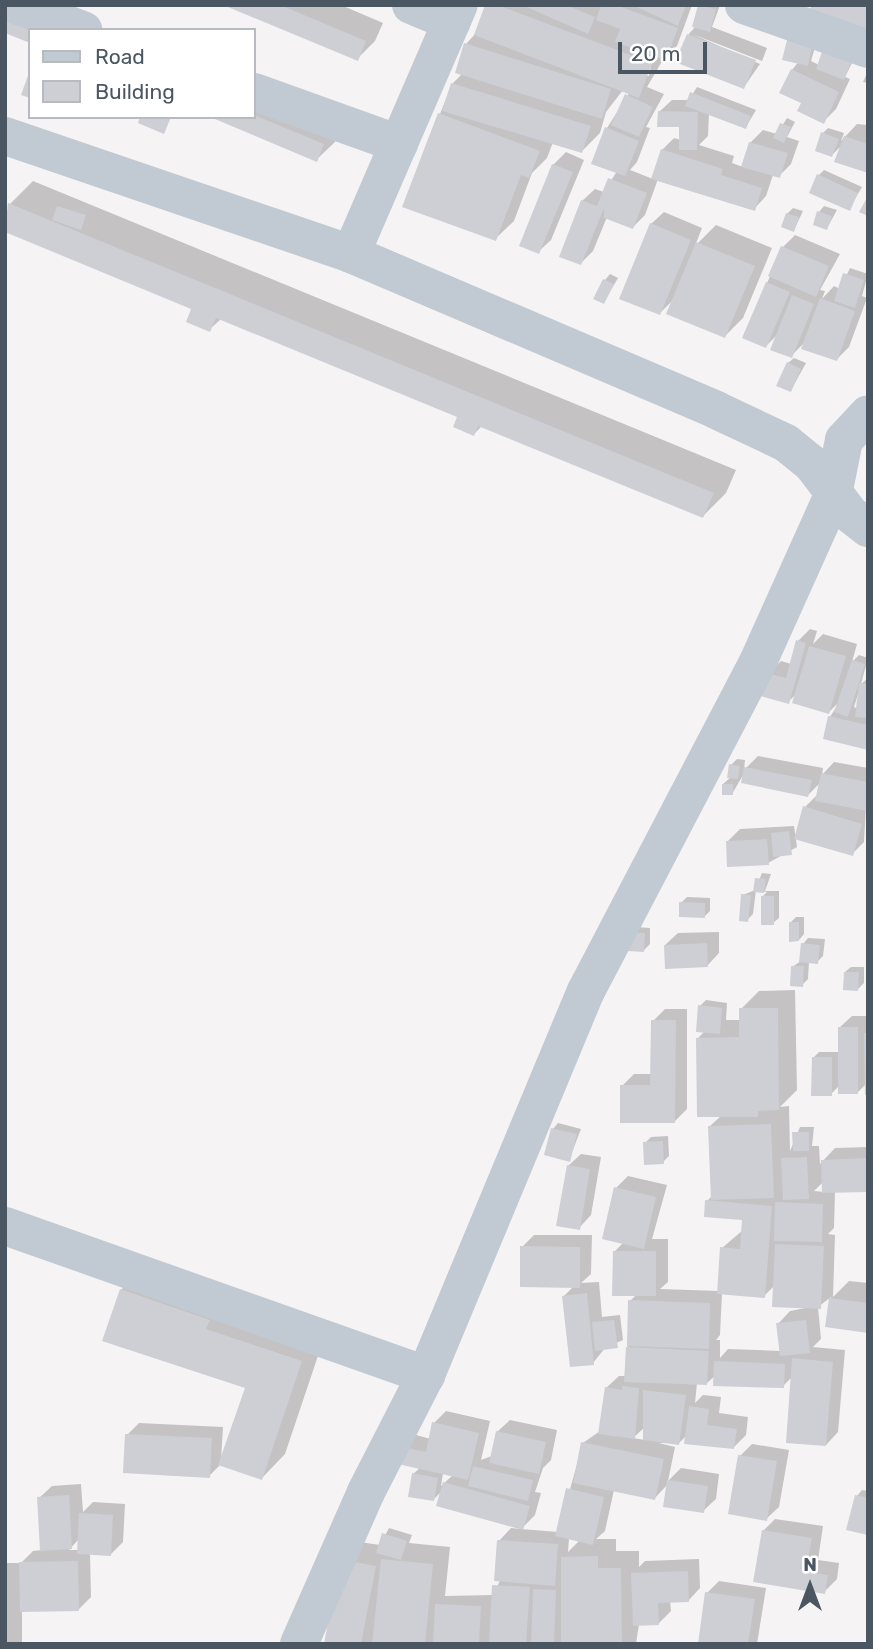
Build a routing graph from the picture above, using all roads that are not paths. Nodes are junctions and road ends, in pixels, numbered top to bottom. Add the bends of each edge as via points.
1 (16, 5) edge
2 (411, 5) edge
3 (744, 5) edge
4 (455, 13) edge
5 (78, 28) edge
6 (868, 49) edge
7 (256, 93) edge
8 (7, 143) edge
9 (398, 144) junction
10 (351, 254) junction
11 (868, 414) edge
12 (833, 495) junction
13 (868, 528) edge
14 (5, 1226) edge
15 (426, 1375) junction
16 (299, 1644) edge

1 - 5 street
2 - 4 street
3 - 6 street
4 - 9 street
7 - 9 street
8 - 10 street
9 - 10 street
10 - 12 street via 786,443 812,464
11 - 12 street via 844,440
12 - 13 street
12 - 15 street via 707,765 586,991
14 - 15 street
15 - 16 street via 366,1492

